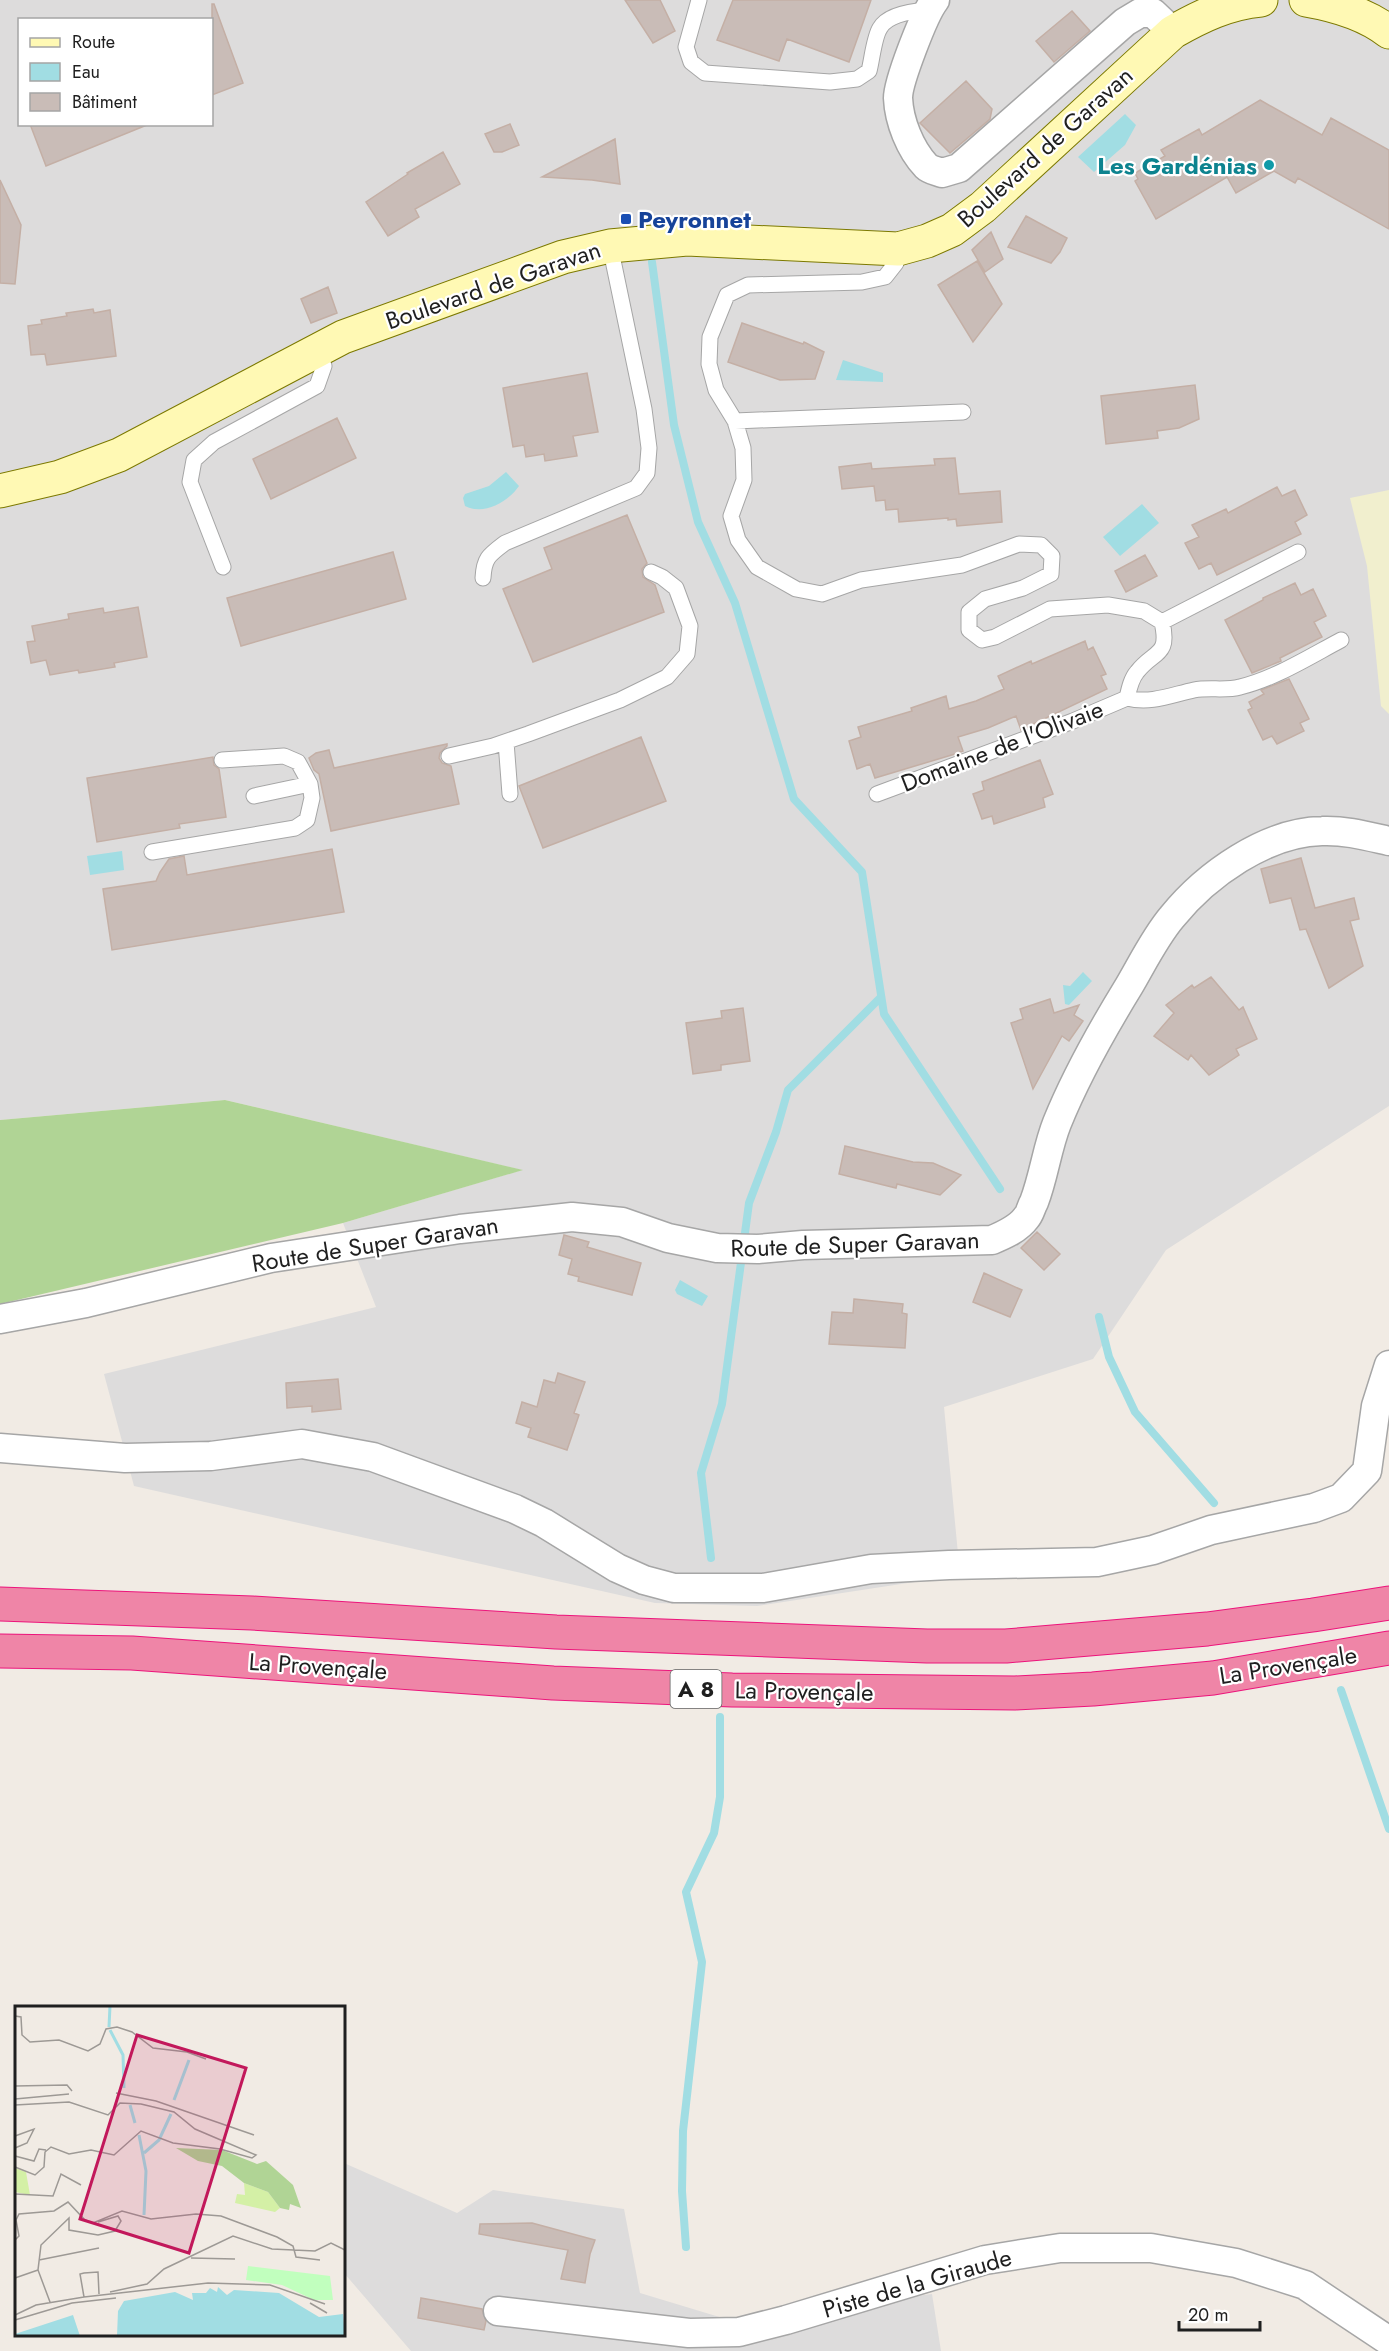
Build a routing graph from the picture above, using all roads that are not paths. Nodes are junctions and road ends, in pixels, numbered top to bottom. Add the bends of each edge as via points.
1 (699, 0) edge
2 (1261, 0) edge
3 (1306, 0) edge
4 (932, 5) edge
5 (1173, 32) junction
6 (1389, 32) edge
7 (610, 246) junction
8 (898, 249) junction
9 (318, 349) junction
10 (963, 412) dead end
11 (735, 421) junction
12 (0, 492) edge
13 (1298, 552) dead end
14 (223, 567) dead end
15 (651, 572) dead end
16 (483, 578) dead end
17 (1162, 622) junction
18 (1341, 640) dead end
19 (1127, 698) junction
20 (506, 742) junction
21 (449, 756) dead end
22 (222, 760) dead end
23 (310, 784) junction
24 (510, 794) dead end
25 (877, 794) dead end
26 (254, 796) dead end
27 (1389, 841) edge
28 (152, 852) dead end
29 (0, 1319) edge
30 (1389, 1365) edge
31 (0, 1448) edge
32 (1389, 1603) edge
33 (0, 1604) edge
34 (1389, 1648) edge
35 (0, 1651) edge
36 (498, 2310) dead end
37 (1389, 2341) edge

1 - 4 lane via 686,47 691,62 705,73 830,82 857,79 869,70 880,28 894,17
2 - 5 street, Boulevard de Garavan via 1225,6
3 - 6 street via 1332,4
4 - 5 street via 916,38 898,96 903,125 914,149 927,167 942,173 959,168 1125,22 1140,13 1153,13
5 - 8 street, Boulevard de Garavan via 982,207 952,230
7 - 8 street, Boulevard de Garavan via 687,239
7 - 9 street, Boulevard de Garavan via 563,257
7 - 16 lane via 644,409 649,448 646,473 636,488 505,543 484,563
8 - 11 lane via 896,263 885,277 862,282 748,285 727,295 710,338 709,364 716,390
9 - 12 street, Boulevard de Garavan via 119,455 60,477
9 - 14 lane via 324,366 317,386 214,442 194,460 190,482
10 - 11 lane
11 - 17 lane via 743,448 744,480 731,516 738,540 757,567 796,589 822,594 861,580 962,565 1019,544 1041,545 1052,556 1052,574 985,599 969,612 969,630 982,640 1050,609 1108,605 1144,611
13 - 17 lane
15 - 20 lane via 676,588 690,626 687,654 667,678 620,700
17 - 19 lane, Domaine de l'Olivaie via 1166,639 1159,652 1136,672
18 - 19 lane, Domaine de l'Olivaie via 1278,673 1239,688 1196,689 1158,700
19 - 25 lane, Domaine de l'Olivaie via 1073,722
20 - 21 lane
20 - 24 lane
22 - 23 lane via 284,756 298,762
23 - 26 lane
23 - 28 lane via 312,798 307,820 295,828
27 - 29 street, Route de Super Garavan via 1320,830 1289,836 1228,865 1191,897 1164,928 1068,1095 1026,1218 1009,1233 992,1240 717,1248 668,1238 622,1222 572,1217 460,1229 271,1258 86,1303
30 - 31 street via 1376,1406 1367,1471 1341,1498 1314,1508 1211,1530 1153,1550 1096,1563 871,1569 763,1588 674,1588 644,1580 515,1509 373,1457 302,1444 211,1456 125,1458
32 - 33 highway, La Provençale / A 8 via 1207,1629 1006,1646 692,1638 252,1613
34 - 35 highway, La Provençale / A 8 via 1213,1678 1093,1689 962,1694 565,1683 132,1653
36 - 37 street, Piste de la Giraude via 689,2333 739,2332 985,2260 1060,2247 1151,2248 1236,2263 1305,2285

